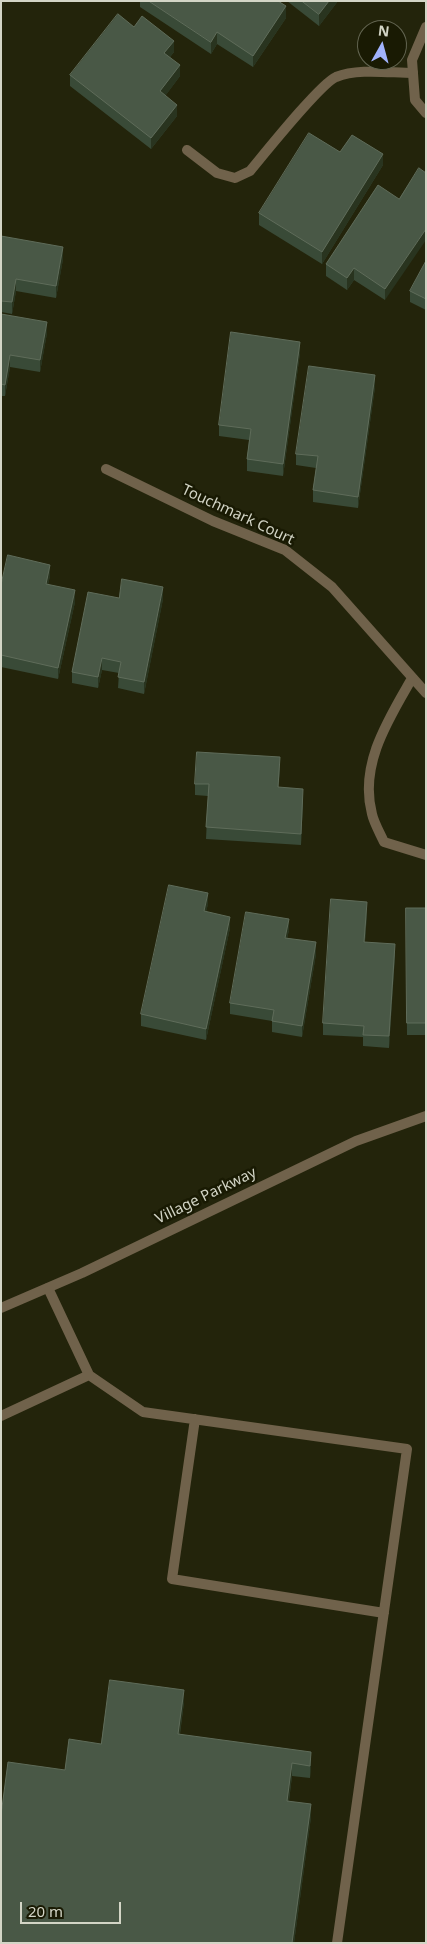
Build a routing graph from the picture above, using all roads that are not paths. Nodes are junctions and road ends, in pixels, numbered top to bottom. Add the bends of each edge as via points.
1 (426, 26) edge
2 (413, 73) junction
3 (426, 113) edge
4 (187, 150) dead end
5 (106, 469) dead end
6 (411, 680) junction
7 (426, 693) edge
8 (426, 855) edge
9 (426, 1116) edge
10 (48, 1288) junction
11 (1, 1308) edge
12 (89, 1375) junction
13 (1, 1416) edge
14 (195, 1419) junction
15 (384, 1613) junction
16 (337, 1943) edge

1 - 2 street via 412,60
2 - 3 street via 415,100
2 - 4 street via 336,77 250,171 235,178 217,173
5 - 6 street, Touchmark Court via 213,521 284,550 332,587
6 - 7 street, Touchmark Court
6 - 8 street via 386,724 369,769 372,813 384,842
9 - 10 street, Village Parkway via 356,1141
10 - 11 street, Village Parkway
10 - 12 street
12 - 13 street
12 - 14 street via 143,1412
14 - 15 street via 172,1579
14 - 15 street via 408,1449
15 - 16 street

